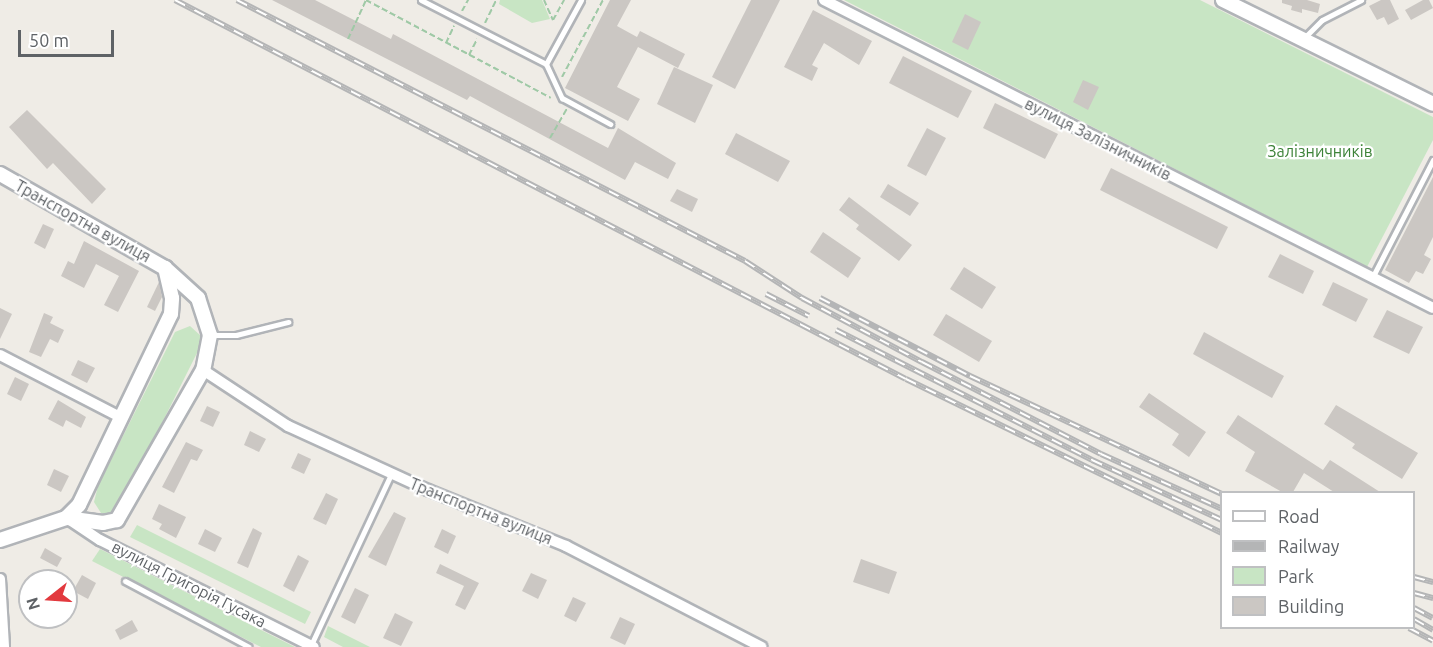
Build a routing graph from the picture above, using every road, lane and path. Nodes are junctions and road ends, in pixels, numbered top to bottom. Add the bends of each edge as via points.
1 (366, 0) edge
2 (421, 0) edge
3 (544, 0) edge
4 (564, 0) edge
5 (581, 0) edge
6 (824, 0) edge
7 (1223, 0) edge
8 (1361, 0) edge
9 (348, 39) dead end
10 (1303, 40) junction
11 (546, 64) junction
12 (551, 98) dead end
13 (1433, 104) edge
14 (610, 124) dead end
15 (550, 138) dead end
16 (1433, 160) edge
17 (0, 174) edge
18 (165, 268) junction
19 (1372, 278) junction
20 (1433, 308) edge
21 (288, 322) dead end
22 (210, 336) junction
23 (0, 355) edge
24 (203, 370) junction
25 (122, 418) junction
26 (391, 474) junction
27 (66, 518) junction
28 (0, 540) edge
29 (0, 579) edge
30 (125, 580) dead end
31 (313, 646) edge
32 (4, 647) edge
33 (249, 647) edge
34 (762, 647) edge

1 - 9 path
2 - 11 lane
3 - 4 path via 553,20
5 - 11 lane
6 - 19 street, вулиця Залізничників
7 - 10 street
8 - 10 lane via 1322,20
10 - 13 street
11 - 14 lane via 562,98
12 - 15 path via 567,108
16 - 19 lane
17 - 18 street, Транспортна вулиця
18 - 22 street, Транспортна вулиця via 198,298
18 - 25 street, Транспортна вулиця via 171,314
19 - 20 street, вулиця Залізничників
21 - 22 lane via 236,335
22 - 24 street, Транспортна вулиця
23 - 25 street
24 - 26 street, Транспортна вулиця via 288,426
24 - 27 street, Транспортна вулиця via 117,520 103,523
25 - 27 street, Транспортна вулиця via 79,505
26 - 31 lane
26 - 34 street, Транспортна вулиця via 566,546
27 - 28 street
27 - 31 street, вулиця Григорія Гусака via 100,540
29 - 32 street
30 - 33 lane

